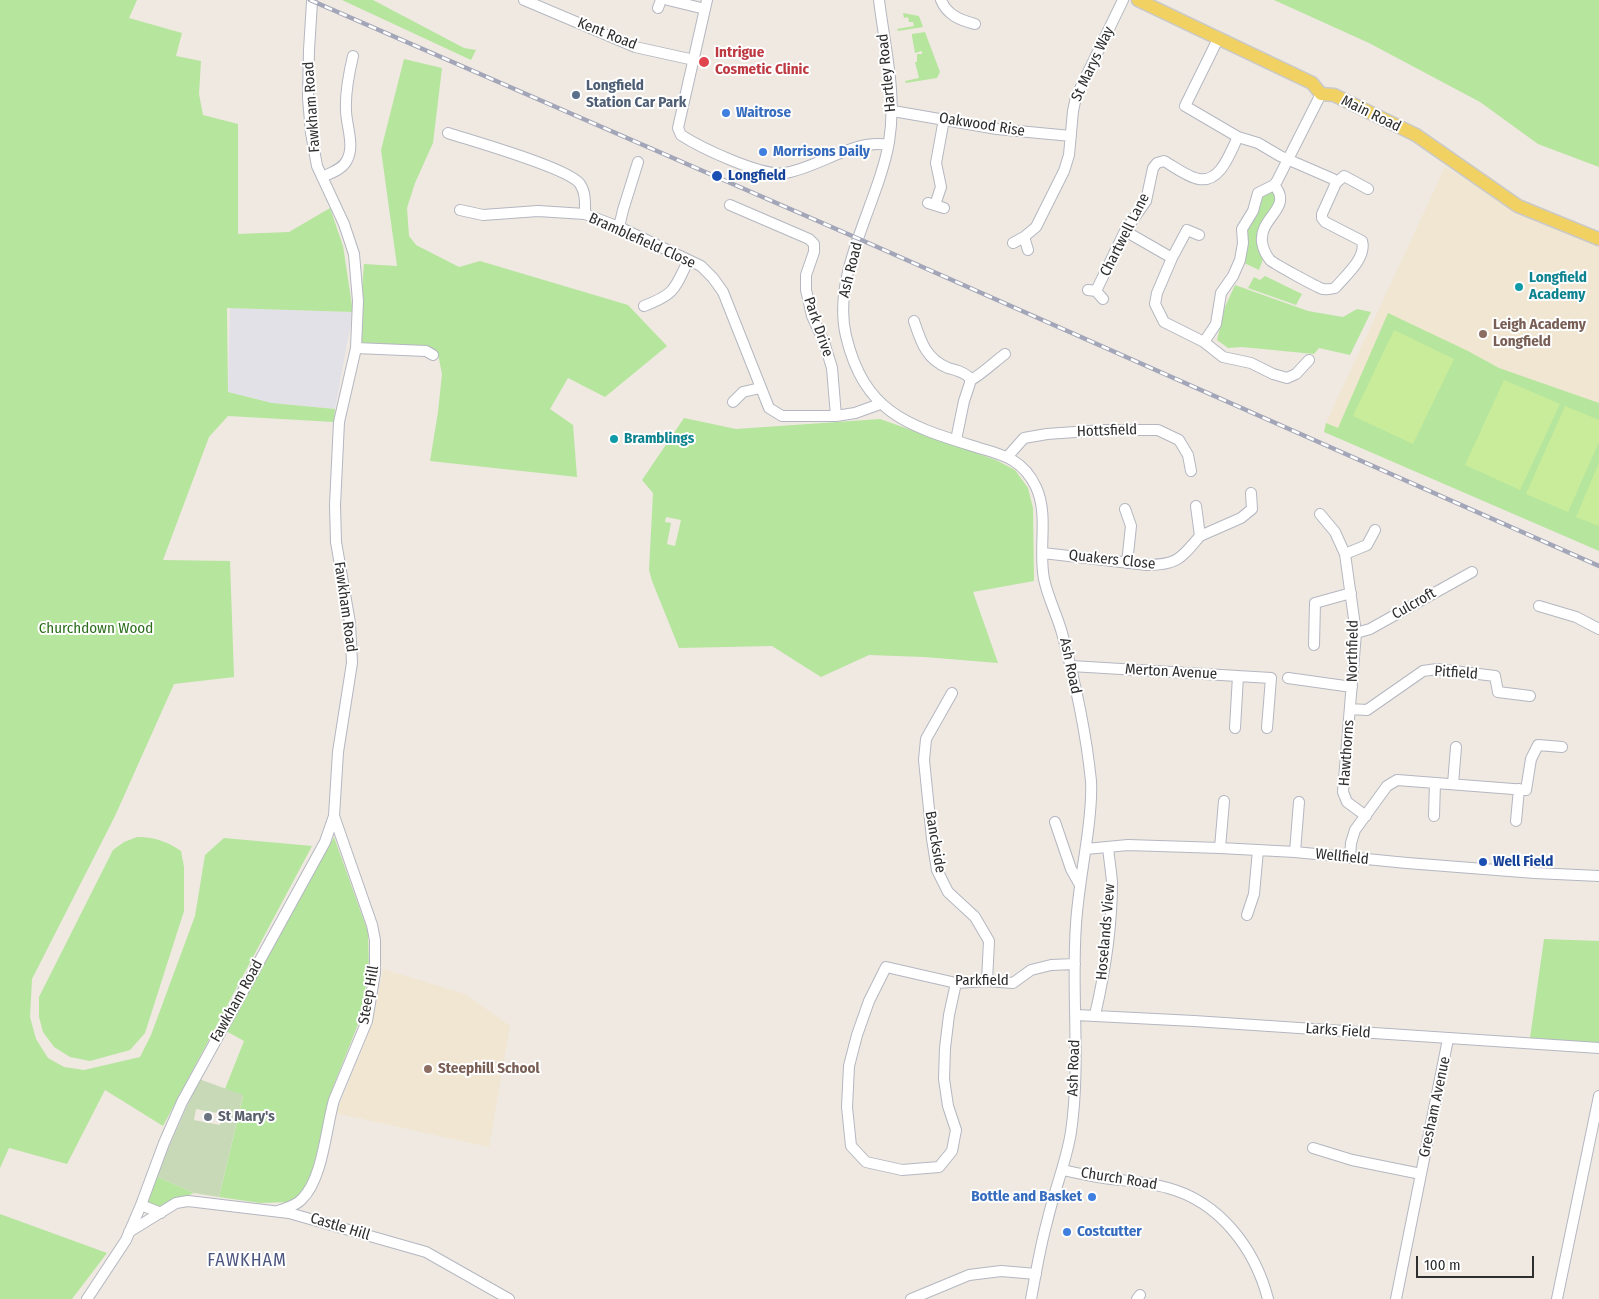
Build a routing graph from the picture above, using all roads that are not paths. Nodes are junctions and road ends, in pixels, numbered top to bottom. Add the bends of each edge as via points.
1 (524, 0) edge
2 (668, 0) edge
3 (879, 0) edge
4 (941, 0) edge
5 (1123, 0) edge
6 (1138, 0) edge
7 (312, 2) dead end
8 (706, 5) edge
9 (975, 24) dead end
10 (1218, 39) junction
11 (353, 56) dead end
12 (694, 60) junction
13 (1321, 94) junction
14 (893, 111) junction
15 (944, 119) junction
16 (448, 132) dead end
17 (1071, 136) junction
18 (1238, 137) junction
19 (888, 145) junction
20 (1288, 160) junction
21 (638, 162) dead end
22 (322, 177) junction
23 (1336, 184) junction
24 (1274, 185) junction
25 (1368, 189) dead end
26 (730, 205) dead end
27 (936, 205) dead end
28 (460, 210) dead end
29 (585, 214) junction
30 (619, 227) junction
31 (1125, 231) junction
32 (1199, 234) dead end
33 (1024, 237) junction
34 (1599, 239) edge
35 (1013, 243) dead end
36 (1028, 250) dead end
37 (1172, 258) junction
38 (688, 261) junction
39 (1103, 299) dead end
40 (644, 306) dead end
41 (919, 326) dead end
42 (1204, 342) junction
43 (356, 348) junction
44 (1005, 354) dead end
45 (434, 355) dead end
46 (1309, 360) dead end
47 (971, 380) junction
48 (760, 388) junction
49 (734, 402) dead end
50 (880, 404) junction
51 (836, 416) junction
52 (956, 440) junction
53 (1008, 456) junction
54 (1192, 471) dead end
55 (1251, 493) dead end
56 (1196, 506) dead end
57 (1125, 509) dead end
58 (1320, 514) dead end
59 (1375, 530) dead end
60 (1200, 536) junction
61 (1042, 553) junction
62 (1345, 554) junction
63 (1127, 563) junction
64 (1472, 572) dead end
65 (1352, 593) junction
66 (1539, 606) dead end
67 (1599, 629) edge
68 (1356, 633) junction
69 (1314, 645) dead end
70 (1070, 666) junction
71 (1238, 676) junction
72 (1288, 678) dead end
73 (1352, 687) junction
74 (952, 693) dead end
75 (1530, 696) dead end
76 (1350, 709) junction
77 (1234, 728) dead end
78 (1267, 728) dead end
79 (1456, 747) dead end
80 (1562, 747) dead end
81 (1435, 783) junction
82 (1453, 784) junction
83 (1518, 789) junction
84 (1224, 801) dead end
85 (1299, 802) dead end
86 (334, 816) junction
87 (1366, 816) junction
88 (1434, 816) dead end
89 (1516, 821) dead end
90 (1055, 822) dead end
91 (1108, 847) junction
92 (1220, 848) junction
93 (1086, 849) junction
94 (1258, 850) junction
95 (1295, 852) junction
96 (1350, 858) junction
97 (1599, 876) edge
98 (1080, 885) junction
99 (1247, 915) dead end
100 (1075, 964) junction
101 (987, 981) junction
102 (956, 983) junction
103 (1076, 1015) junction
104 (1095, 1016) junction
105 (1448, 1039) junction
106 (1599, 1048) edge
107 (1599, 1096) edge
108 (1313, 1148) dead end
109 (1062, 1170) junction
110 (1421, 1174) junction
111 (302, 1199) junction
112 (141, 1205) junction
113 (278, 1211) junction
114 (161, 1214) junction
115 (304, 1216) junction
116 (130, 1232) junction
117 (1036, 1274) junction
118 (506, 1298) edge
119 (87, 1299) edge
120 (911, 1299) edge
121 (1031, 1299) edge
122 (1268, 1299) edge
123 (1396, 1299) edge
124 (1557, 1299) edge

1 - 12 street, Kent Road via 635,47
2 - 8 street
3 - 14 street, Hartley Road
4 - 9 street via 946,10
5 - 17 street, St Marys Way via 1077,95
6 - 10 main road, Main Road
7 - 22 street, Fawkham Road via 308,98 311,133
8 - 12 street
10 - 13 main road, Main Road via 1312,83
10 - 18 street via 1185,106
11 - 22 street via 348,75 346,110 350,141 348,159 343,166
12 - 19 street via 678,131 683,137 733,160 769,173 785,173 862,146
13 - 20 street
13 - 34 main road, Main Road via 1334,95 1416,135 1518,206
14 - 15 street, Oakwood Rise
14 - 19 street, Hartley Road
15 - 17 street, Oakwood Rise via 1006,130
15 - 27 street via 936,163 941,188
16 - 29 street via 561,171 580,183
17 - 33 street, St Marys Way via 1064,170 1036,227
18 - 20 street via 1258,143
18 - 31 street, Chartwell Lane via 1218,174 1208,179 1198,180 1164,161 1157,163 1146,201
19 - 50 street, Ash Road via 877,189 850,262 843,306 846,335 854,363
20 - 23 street via 1333,179
20 - 24 street
21 - 30 street
22 - 43 street, Fawkham Road via 354,254 358,300
23 - 24 street via 1322,218 1362,241 1364,247 1361,256 1335,288 1324,290 1275,264 1265,252 1262,241 1264,228 1281,200
23 - 25 street via 1344,176
24 - 42 street via 1258,193 1252,213 1242,229 1240,260 1221,293 1216,324
26 - 51 street, Park Drive via 814,243 815,251 806,274 806,290 832,370
28 - 29 street, Bramblefield Close via 483,215 538,211
29 - 30 street, Bramblefield Close
30 - 38 street, Bramblefield Close
31 - 37 street
31 - 39 street, Chartwell Lane via 1092,291
32 - 37 street via 1187,230
33 - 35 street, St Marys Way
33 - 36 street
37 - 42 street via 1155,304 1164,322
38 - 40 street via 675,288 664,298
38 - 48 street, Bramblefield Close via 701,266 722,292
41 - 47 street via 924,348 932,358 966,374
42 - 46 street via 1223,357 1251,363 1286,378 1296,374
43 - 45 street via 426,351
43 - 86 street, Fawkham Road via 339,422 336,542 350,623 352,663 338,752
44 - 47 street
47 - 52 street
48 - 49 street via 743,392
48 - 51 street, Bramblefield Close via 769,408 782,416
50 - 51 street, Bramblefield Close via 855,414
50 - 52 street, Ash Road via 897,417
52 - 53 street, Ash Road
53 - 54 street, Hottsfield via 1024,438 1047,434 1158,430 1179,440
53 - 61 street, Ash Road via 1026,471 1037,489 1042,510
55 - 60 street via 1252,509 1241,518
56 - 60 street
57 - 63 street via 1131,526
58 - 62 street, Northfield via 1335,532
59 - 62 street via 1367,545
60 - 63 street, Quakers Close via 1181,558 1164,565
61 - 63 street, Quakers Close
61 - 70 street, Ash Road via 1047,593 1061,628
62 - 65 street, Northfield
64 - 68 street, Culcroft via 1370,629
65 - 68 street, Northfield
65 - 69 street via 1315,603
66 - 67 street via 1576,617
68 - 73 street, Northfield
70 - 71 street, Merton Avenue
70 - 93 street, Ash Road via 1091,784
71 - 77 street
71 - 78 street, Merton Avenue via 1271,678
72 - 73 street
73 - 76 street, Northfield
74 - 101 street, Banckside via 926,739 924,760 932,839 937,870 948,892 975,917 989,941
75 - 76 street, Pitfield via 1498,692 1495,676 1437,669 1423,671 1367,710
76 - 87 street, Hawthorns via 1343,792 1347,802
79 - 82 street
80 - 83 street via 1538,745 1531,759 1526,790
81 - 82 street
81 - 87 street via 1397,780 1386,786
81 - 88 street
82 - 83 street
83 - 89 street
84 - 92 street
85 - 95 street
86 - 111 street, Steep Hill via 372,925 375,973 367,1021 334,1100 320,1165
86 - 112 street, Fawkham Road via 325,842 182,1102 150,1175
87 - 96 street via 1355,830
90 - 98 street
91 - 92 street, Wellfield
91 - 93 street, Wellfield
91 - 104 street, Hoselands View via 1111,906
92 - 94 street, Wellfield
93 - 98 street, Ash Road
94 - 95 street, Wellfield
94 - 99 street via 1254,894
95 - 96 street, Wellfield
96 - 97 street, Wellfield
98 - 100 street, Ash Road
100 - 101 street, Parkfield via 1031,970 1013,983
100 - 103 street, Ash Road
101 - 102 street, Parkfield
102 - 102 street, Parkfield via 949,1016 944,1079 956,1130 952,1151 939,1167 902,1170 866,1162 851,1146 848,1066 868,1001 886,966
103 - 104 street, Larks Field
103 - 109 street, Ash Road via 1071,1131
104 - 105 street, Larks Field
105 - 106 street, Larks Field
105 - 110 street, Gresham Avenue
107 - 124 street
108 - 110 street, Gresham Avenue via 1352,1160
109 - 117 street, Ash Road
109 - 122 street, Church Road via 1146,1182 1194,1199 1235,1231 1251,1256
110 - 123 street, Gresham Avenue
111 - 113 street
111 - 115 street
112 - 114 street
112 - 116 street, Fawkham Road
113 - 114 street, Castle Hill via 188,1201 176,1203
113 - 115 street, Castle Hill
114 - 116 street, Castle Hill
115 - 118 street, Castle Hill via 426,1252
116 - 119 street, Fawkham Road
117 - 120 street via 1001,1271 969,1275
117 - 121 street, Ash Road

